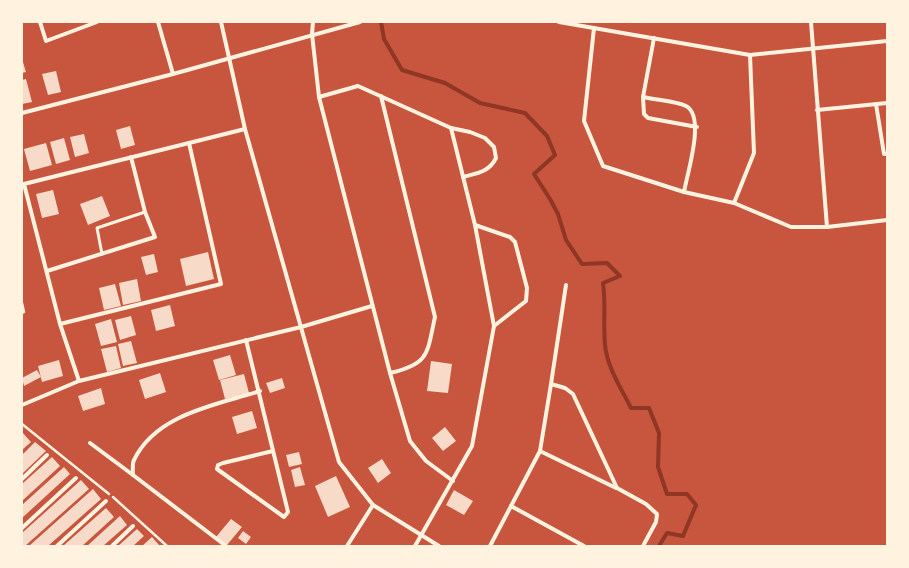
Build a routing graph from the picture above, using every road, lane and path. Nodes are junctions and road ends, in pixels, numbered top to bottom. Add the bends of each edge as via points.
1 (40, 22) edge
2 (97, 22) edge
3 (158, 22) edge
4 (221, 22) edge
5 (313, 22) edge
6 (360, 22) edge
7 (559, 22) edge
8 (812, 22) edge
9 (594, 28) junction
10 (312, 34) junction
11 (654, 38) junction
12 (887, 41) edge
13 (814, 48) junction
14 (750, 55) junction
15 (230, 58) junction
16 (173, 74) junction
17 (380, 96) junction
18 (319, 97) junction
19 (643, 98) junction
20 (887, 103) edge
21 (876, 104) junction
22 (817, 110) junction
23 (22, 113) edge
24 (697, 127) junction
25 (451, 128) junction
26 (245, 129) junction
27 (189, 143) junction
28 (887, 154) edge
29 (131, 157) junction
30 (463, 178) junction
31 (684, 192) junction
32 (734, 204) junction
33 (145, 212) junction
34 (887, 220) edge
35 (475, 226) junction
36 (827, 227) junction
37 (102, 254) junction
38 (47, 271) junction
39 (566, 285) dead end
40 (22, 303) edge
41 (372, 306) junction
42 (22, 312) edge
43 (60, 324) junction
44 (494, 326) junction
45 (300, 327) junction
46 (246, 340) junction
47 (390, 373) junction
48 (79, 381) junction
49 (551, 384) junction
50 (260, 391) junction
51 (22, 404) edge
52 (22, 424) edge
53 (90, 443) dead end
54 (273, 451) junction
55 (540, 451) junction
56 (47, 455) dead end
57 (133, 475) junction
58 (76, 478) dead end
59 (22, 479) edge
60 (453, 481) junction
61 (617, 488) junction
62 (106, 501) dead end
63 (373, 505) junction
64 (511, 506) junction
65 (133, 526) dead end
66 (22, 528) edge
67 (421, 536) junction
68 (57, 546) edge
69 (112, 546) edge
70 (167, 546) edge
71 (226, 546) edge
72 (347, 546) edge
73 (415, 546) edge
74 (439, 546) edge
75 (490, 546) edge
76 (584, 546) edge
77 (643, 546) edge

1 - 2 street via 46,41
3 - 16 street
4 - 15 street
5 - 10 street
6 - 10 street
7 - 9 street
8 - 13 street
9 - 11 street
9 - 31 street via 584,122 603,166
10 - 15 street
10 - 18 street
11 - 14 street
11 - 19 street
12 - 13 street
13 - 14 street
13 - 22 street
14 - 32 street via 754,153
15 - 16 street
15 - 26 street
16 - 23 street
17 - 18 street via 358,86
17 - 25 street
17 - 47 street via 435,317 427,350 419,364
18 - 41 street
19 - 24 street via 687,106 694,114
19 - 24 street via 644,114 648,118
20 - 21 street
21 - 22 street
21 - 28 street via 884,154
22 - 36 street
24 - 31 street
25 - 30 street
25 - 30 street via 485,138 494,147 496,158 492,166 485,172
26 - 27 street
26 - 45 street
27 - 29 street
27 - 43 street via 221,284
29 - 33 street
29 - 38 street via 24,184
30 - 35 street
31 - 32 street
32 - 36 street via 791,227
33 - 37 lane via 97,228
33 - 37 street via 155,237
34 - 36 street
35 - 44 street
35 - 44 street via 510,237 515,242 527,288 526,301
37 - 38 street
38 - 43 street
39 - 49 street
40 - 42 path
41 - 45 street
41 - 47 street
43 - 48 street
44 - 60 street via 472,446
45 - 46 street
45 - 63 street via 339,462
46 - 48 street
46 - 50 street
47 - 60 street via 410,441 426,461
48 - 51 street
49 - 55 street
49 - 61 street via 565,388 573,394
50 - 54 street
50 - 57 street via 184,415 152,434 133,461
52 - 70 path via 125,506
53 - 57 street
54 - 54 street via 288,512 284,517 217,468 223,464
55 - 61 street
55 - 64 street
56 - 59 street
57 - 71 street
58 - 66 street
60 - 67 street
61 - 77 street via 646,504 656,514 656,522
62 - 68 street
63 - 67 street
63 - 72 street
64 - 75 street
64 - 76 street
65 - 69 street
67 - 73 street
67 - 74 street

